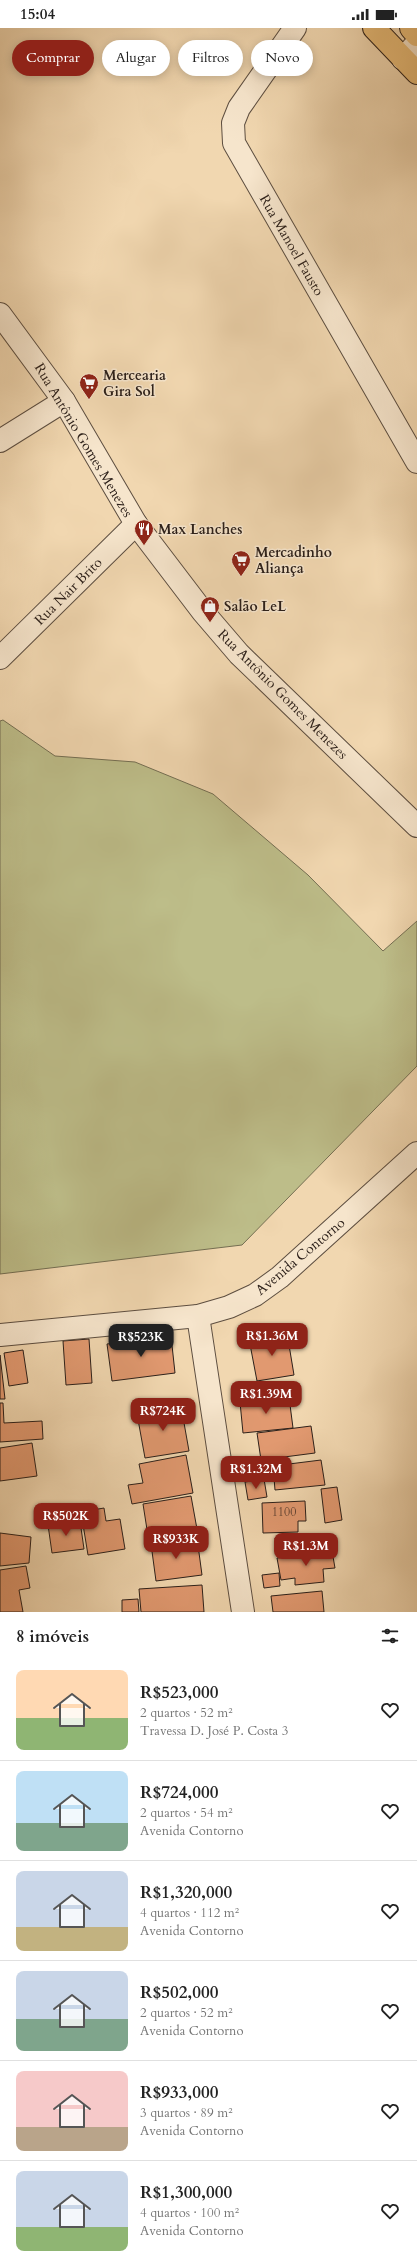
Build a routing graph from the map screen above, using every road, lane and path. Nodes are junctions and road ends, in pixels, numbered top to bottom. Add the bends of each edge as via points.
1 (295, 28) edge
2 (374, 28) edge
3 (411, 28) edge
4 (417, 35) edge
5 (412, 58) edge
6 (0, 314) edge
7 (64, 401) junction
8 (0, 442) edge
9 (417, 462) edge
10 (136, 524) junction
11 (0, 658) edge
12 (417, 826) edge
13 (417, 1153) edge
14 (198, 1316) junction
15 (0, 1335) edge
16 (243, 1612) edge

1 - 9 street, Rua Manoel Fausto via 239,108 233,123 234,143
2 - 5 main road
3 - 4 main road
6 - 7 street, Rua Antônio Gomes Menezes
7 - 8 street
7 - 10 street, Rua Antônio Gomes Menezes
10 - 11 street, Rua Nair Brito
10 - 12 street, Rua Antônio Gomes Menezes via 203,612 239,654
13 - 14 street, Avenida Contorno via 280,1277 255,1295
14 - 15 street, Avenida Contorno
14 - 16 street

